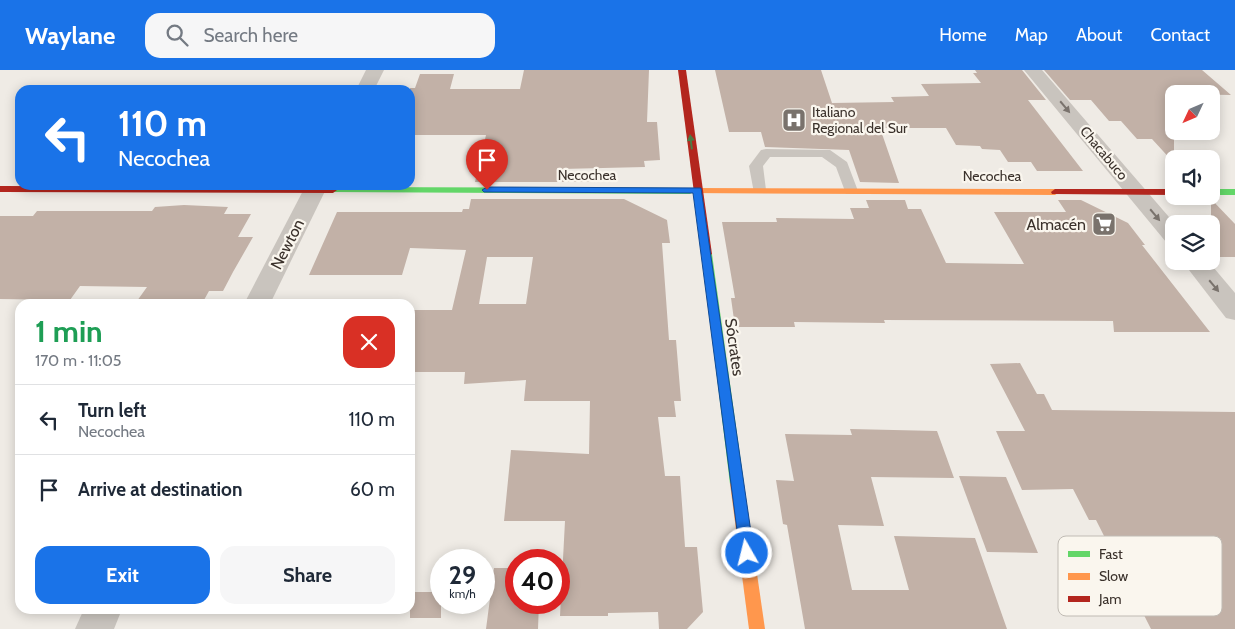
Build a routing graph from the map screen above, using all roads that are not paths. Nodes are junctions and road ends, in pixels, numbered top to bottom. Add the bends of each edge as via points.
1 (375, 70) edge
2 (682, 70) edge
3 (1033, 70) edge
4 (367, 85) edge
5 (415, 188) edge
6 (0, 189) edge
7 (15, 189) edge
8 (314, 190) edge
9 (698, 190) junction
10 (759, 190) junction
11 (851, 190) junction
12 (1136, 192) junction
13 (1165, 192) edge
14 (1220, 192) edge
15 (1235, 192) edge
16 (1165, 226) edge
17 (1201, 270) edge
18 (260, 299) edge
19 (1235, 311) edge
20 (102, 614) edge
21 (94, 629) edge
22 (758, 629) edge

1 - 4 street
9 -> 2 main road, Sócrates
3 -> 12 street, Chacabuco
5 - 9 main road, Necochea
6 - 7 main road, Necochea
8 - 18 street, Newton
9 - 10 main road, Necochea
9 - 22 main road, Sócrates
10 - 11 main road, Necochea
10 - 11 lane via 756,166 766,153 825,153 842,165
11 - 12 main road, Necochea
12 - 13 main road, Necochea
12 -> 16 street, Chacabuco
14 - 15 main road
17 -> 19 street
20 - 21 street

